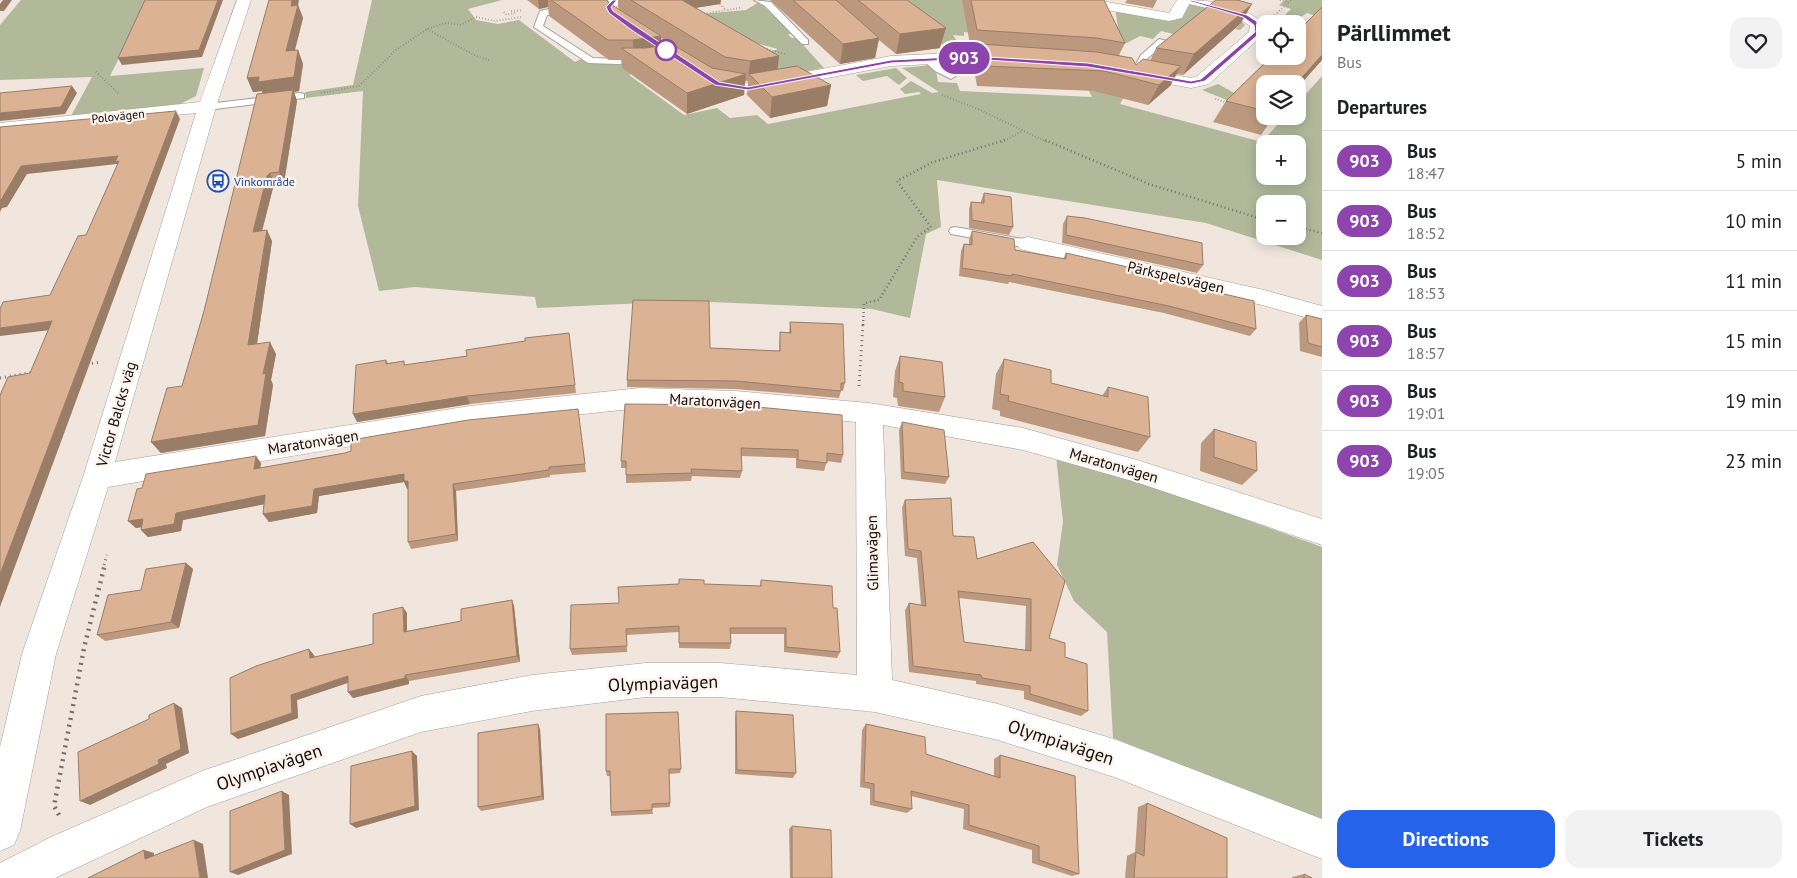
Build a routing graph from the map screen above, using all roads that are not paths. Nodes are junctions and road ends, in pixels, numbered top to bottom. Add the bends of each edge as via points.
1 (244, 0) edge
2 (758, 0) edge
3 (1072, 0) edge
4 (1184, 0) edge
5 (1191, 0) edge
6 (609, 2) edge
7 (584, 4) edge
8 (648, 39) edge
9 (1162, 41) edge
10 (805, 42) dead end
11 (879, 51) edge
12 (927, 59) junction
13 (1029, 60) edge
14 (891, 62) junction
15 (650, 63) edge
16 (694, 69) edge
17 (1130, 72) joint
18 (951, 76) dead end
19 (300, 96) road end
20 (207, 107) junction
21 (0, 128) edge
22 (955, 231) road end
23 (1028, 244) joint
24 (1322, 314) edge
25 (869, 413) junction
26 (97, 477) junction
27 (1322, 532) edge
28 (875, 694) junction
29 (0, 831) edge
30 (1322, 839) edge
31 (14, 878) edge

1 - 20 street, Victor Balcks väg
2 - 10 lane via 768,4
3 - 4 street via 1169,17 1177,15
5 - 17 street via 1245,16 1257,24 1258,33 1203,80 1191,82
6 - 8 street via 616,18
7 - 15 lane via 543,13 538,27 591,61
9 - 17 lane
11 - 14 street
12 - 13 street
12 - 14 street
12 - 18 lane via 938,70
14 - 16 street via 748,88 724,86
19 - 20 lane
20 - 21 street, Polovägen
20 - 26 street, Victor Balcks väg
22 - 23 lane
23 - 24 street, Pärkspelsvägen
25 - 26 street, Maratonvägen via 735,401 640,398 470,416
25 - 27 street, Maratonvägen via 1023,438 1147,474
25 - 28 street, Glimavägen
26 - 29 street, Victor Balcks väg via 38,654
28 - 30 street, Olympiavägen via 998,722 1114,758
28 - 31 street, Olympiavägen via 720,680 646,680 532,693 421,714 202,790

